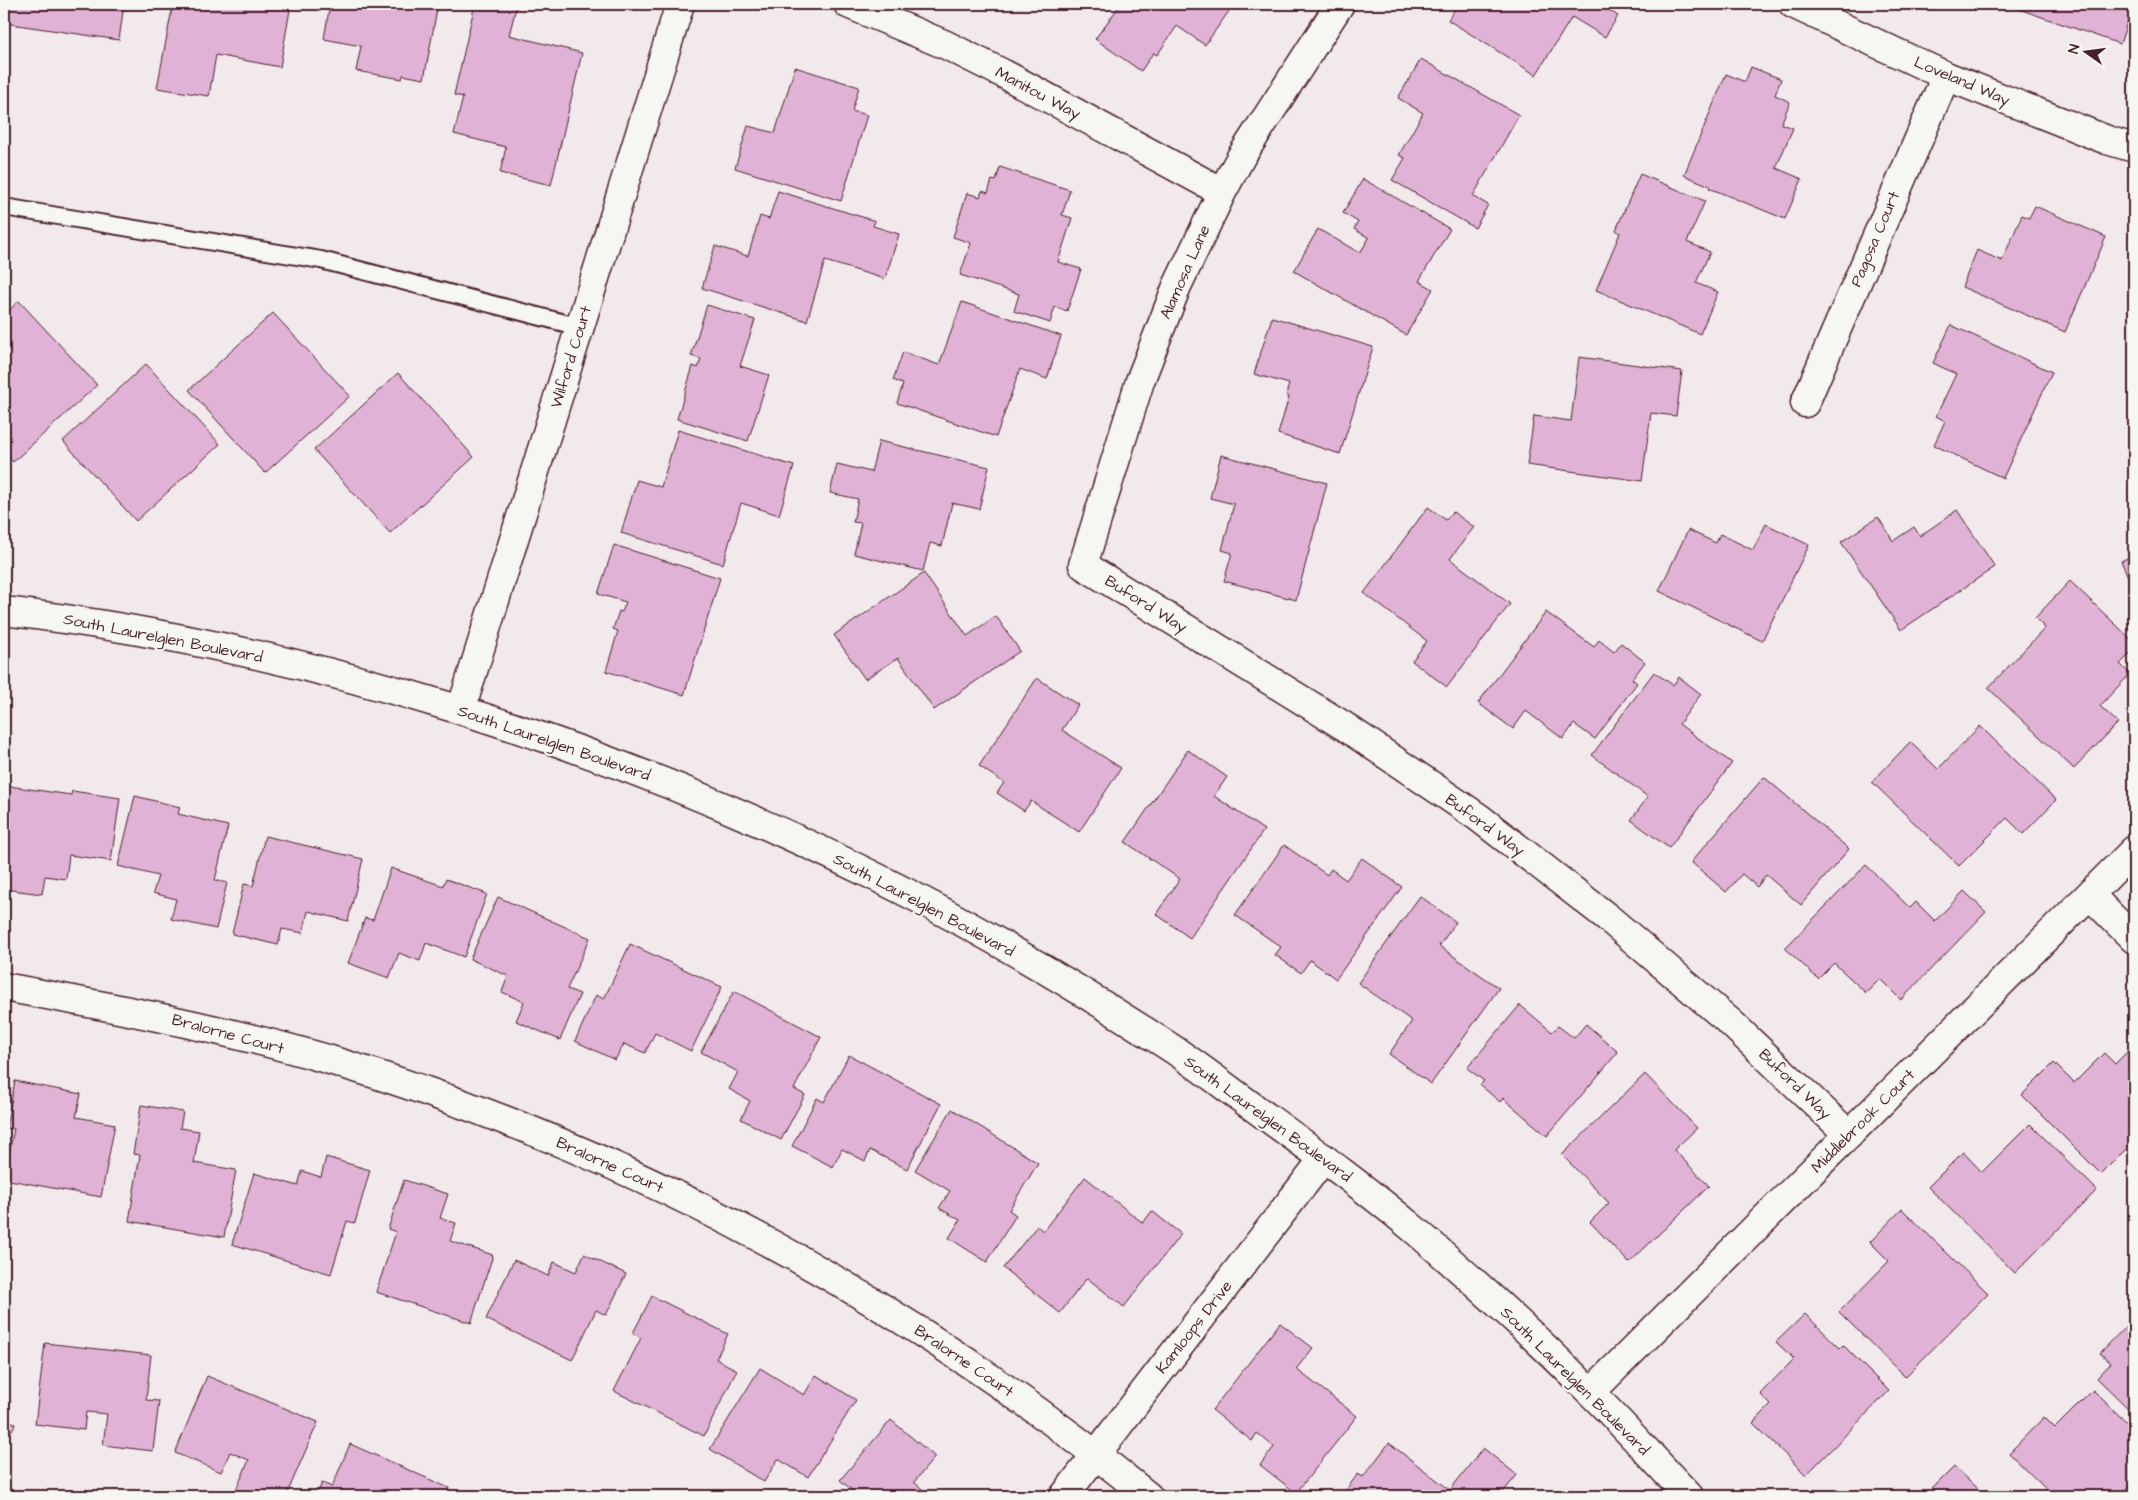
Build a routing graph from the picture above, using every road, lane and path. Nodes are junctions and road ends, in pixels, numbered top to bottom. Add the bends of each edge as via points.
1 (680, 4) edge
2 (848, 4) edge
3 (1340, 4) edge
4 (1793, 4) edge
5 (1946, 76) junction
6 (2134, 148) edge
7 (1222, 192) junction
8 (4, 207) edge
9 (580, 327) junction
10 (1805, 403) dead end
11 (1083, 565) joint
12 (4, 611) edge
13 (461, 710) junction
14 (2134, 850) edge
15 (2090, 895) junction
16 (2134, 939) edge
17 (4, 987) edge
18 (1849, 1135) junction
19 (1324, 1158) junction
20 (1591, 1392) junction
21 (1096, 1454) junction
22 (1064, 1496) edge
23 (1148, 1496) edge
24 (1689, 1496) edge

1 - 9 street, Wilford Court
2 - 7 street, Manitou Way via 996,70
3 - 7 street, Alamosa Lane
4 - 5 street, Loveland Way
5 - 6 street, Loveland Way
5 - 10 street, Pagosa Court
7 - 11 street, Alamosa Lane via 1176,286 1140,381
8 - 9 lane via 320,260
9 - 13 street, Wilford Court
11 - 18 street, Buford Way via 1344,726 1478,818 1607,917 1709,1004
12 - 13 street, South Laurelglen Boulevard via 192,642 323,671
13 - 19 street, South Laurelglen Boulevard via 615,762 748,817 878,878 1005,946 1169,1046
14 - 15 street, Middlebrook Court
15 - 16 street
15 - 18 street, Middlebrook Court
17 - 21 street, Bralorne Court via 166,1017 326,1059 444,1098 560,1142 674,1193 820,1270 962,1357
18 - 20 street, Middlebrook Court
19 - 20 street, South Laurelglen Boulevard via 1415,1230
19 - 21 street, Kamloops Drive
20 - 24 street, South Laurelglen Boulevard
21 - 22 street, Kamloops Drive
21 - 23 street, Bralorne Court

